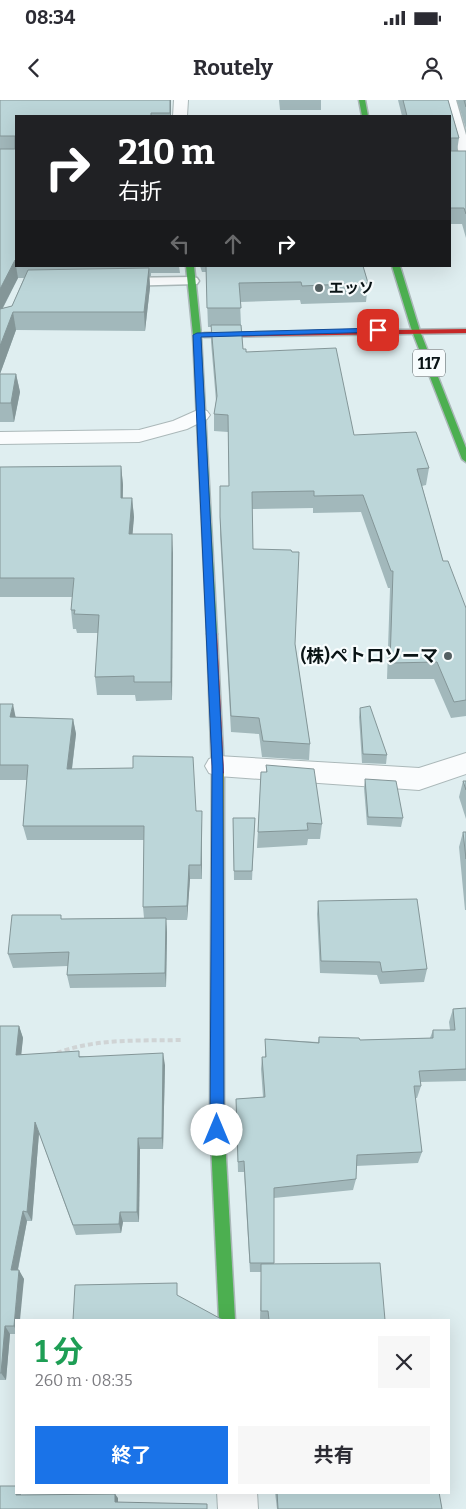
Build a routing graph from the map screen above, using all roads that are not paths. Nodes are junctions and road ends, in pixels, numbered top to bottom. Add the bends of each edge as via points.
1 (180, 100) edge
2 (362, 100) edge
3 (450, 100) edge
4 (180, 115) edge
5 (365, 115) edge
6 (466, 159) edge
7 (451, 160) edge
8 (396, 267) edge
9 (191, 274) edge
10 (102, 282) edge
11 (416, 331) junction
12 (466, 331) edge
13 (197, 335) junction
14 (200, 415) junction
15 (0, 438) edge
16 (466, 459) edge
17 (466, 763) edge
18 (218, 766) junction
19 (227, 1319) edge
20 (237, 1494) edge
21 (238, 1509) edge

1 - 4 street
2 - 5 main road
3 - 6 lane
6 - 7 street
8 - 11 main road, 117
9 - 10 lane
9 - 13 main road
11 - 12 main road
11 - 13 main road
11 - 16 main road, 117
13 - 14 main road
14 - 15 street via 180,425 139,436
14 - 18 main road
17 - 18 street via 418,779
18 - 19 main road via 217,1148
20 - 21 street

